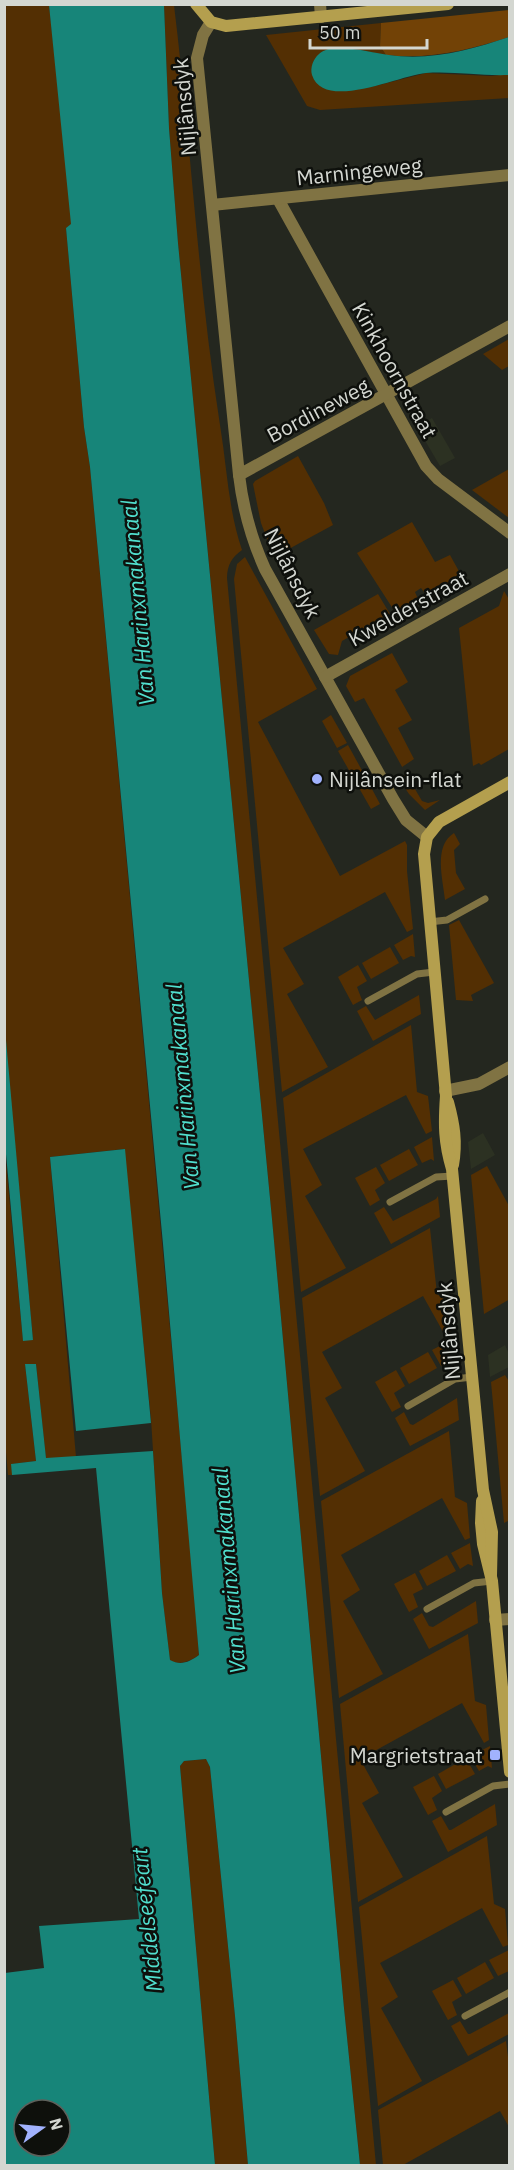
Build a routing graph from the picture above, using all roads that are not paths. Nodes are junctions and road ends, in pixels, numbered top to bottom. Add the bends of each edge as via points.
1 (196, 4) edge
2 (448, 4) edge
3 (320, 11) edge
4 (211, 22) junction
5 (510, 175) edge
6 (278, 199) junction
7 (212, 205) junction
8 (510, 326) edge
9 (386, 396) junction
10 (239, 475) junction
11 (510, 533) edge
12 (510, 574) edge
13 (325, 677) junction
14 (510, 782) edge
15 (427, 837) junction
16 (485, 899) dead end
17 (429, 922) junction
18 (434, 972) junction
19 (368, 1001) dead end
20 (510, 1067) edge
21 (446, 1094) junction
22 (453, 1172) junction
23 (390, 1202) dead end
24 (472, 1377) junction
25 (408, 1406) dead end
26 (492, 1578) junction
27 (427, 1609) dead end
28 (510, 1618) edge
29 (495, 1620) junction
30 (510, 1772) edge
31 (510, 1784) edge
32 (446, 1812) dead end
33 (510, 1992) edge
34 (465, 2016) dead end

1 - 4 street
2 - 3 street
3 - 4 street via 226,26
4 - 7 street, Nijlânsdyk via 197,58
5 - 6 street, Marningeweg
6 - 7 street, Marningeweg
6 - 9 street, Kinkhoornstraat
7 - 10 street, Nijlânsdyk
8 - 9 street, Bordineweg
9 - 10 street, Bordineweg
9 - 11 street, Kinkhoornstraat via 426,466
10 - 13 street, Nijlânsdyk via 255,548
12 - 13 street, Kwelderstraat
13 - 15 street, Nijlânsdyk via 406,820
14 - 15 street via 439,822
15 - 17 street, Nijlânsdyk via 424,854
16 - 17 lane via 447,920
17 - 18 street, Nijlânsdyk
18 - 19 lane via 417,974
18 - 21 street, Nijlânsdyk
20 - 21 street via 479,1084
21 - 22 street, Nijlânsdyk via 443,1125
22 - 23 lane
22 - 24 street, Nijlânsdyk
24 - 25 lane via 455,1379
24 - 26 street, Nijlânsdyk via 483,1490 483,1544
26 - 27 lane via 474,1583
26 - 29 street, Nijlânsdyk
28 - 29 street
29 - 30 street, Nijlânsdyk
31 - 32 lane via 493,1786
33 - 34 lane

